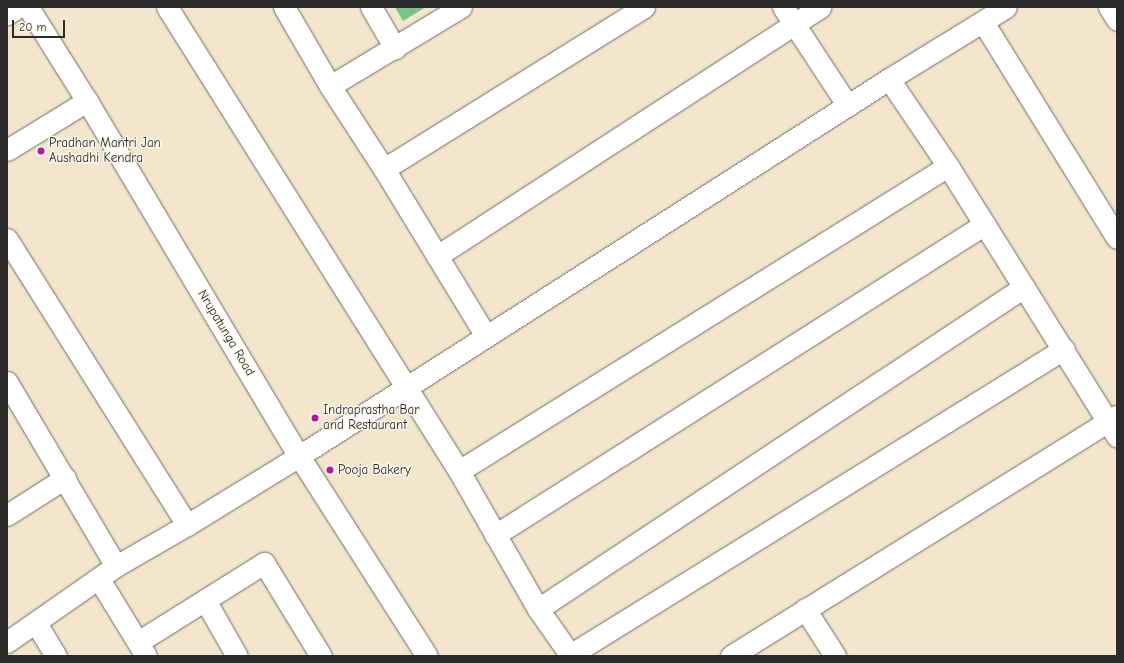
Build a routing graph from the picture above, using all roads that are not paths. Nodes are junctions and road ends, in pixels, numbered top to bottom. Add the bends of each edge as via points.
1 (18, 7) edge
2 (28, 7) edge
3 (167, 7) edge
4 (284, 7) edge
5 (371, 7) edge
6 (461, 7) edge
7 (644, 7) edge
8 (820, 7) edge
9 (1006, 7) edge
10 (1109, 7) edge
11 (7, 14) edge
12 (788, 15) edge
13 (1117, 20) edge
14 (983, 22) junction
15 (395, 48) junction
16 (888, 79) junction
17 (330, 86) junction
18 (86, 101) junction
19 (848, 106) junction
20 (7, 150) edge
21 (948, 166) junction
22 (384, 169) junction
23 (985, 224) junction
24 (1117, 238) edge
25 (7, 239) edge
26 (437, 256) junction
27 (1024, 287) junction
28 (486, 336) junction
29 (1064, 349) junction
30 (7, 382) edge
31 (406, 386) junction
32 (1114, 425) edge
33 (299, 456) junction
34 (459, 471) junction
35 (65, 478) junction
36 (7, 516) edge
37 (187, 526) junction
38 (495, 535) junction
39 (116, 566) junction
40 (99, 579) junction
41 (205, 600) junction
42 (538, 609) junction
43 (805, 609) junction
44 (36, 623) junction
45 (7, 642) edge
46 (142, 649) edge
47 (56, 656) edge
48 (237, 656) edge
49 (321, 656) edge
50 (427, 656) edge
51 (570, 656) edge
52 (731, 656) edge
53 (835, 656) edge

1 - 11 street
2 - 18 street, Nrupatunga Road
3 - 31 street
4 - 17 street
5 - 15 street
6 - 15 street
7 - 22 street
8 - 12 street
9 - 14 street
10 - 13 street
12 - 19 street
12 - 26 street
14 - 16 street
14 - 24 street
15 - 17 street
16 - 19 street
16 - 21 street
17 - 22 street
18 - 20 street
18 - 33 street, Nrupatunga Road
19 - 28 street
21 - 23 street
21 - 34 street
22 - 26 street
23 - 27 street
23 - 38 street
25 - 37 street
26 - 28 street
27 - 29 street
27 - 42 street
28 - 31 street
29 - 32 street
29 - 51 street
30 - 35 street
31 - 33 street
31 - 34 street
32 - 43 street
33 - 37 street
33 - 50 street, Nrupatunga Road
34 - 38 street
35 - 36 street
35 - 39 street
37 - 39 street
38 - 42 street
39 - 40 street
40 - 44 street
40 - 46 street
41 - 46 street
41 - 48 street
41 - 49 street via 264,563
42 - 51 street
43 - 52 street
43 - 53 street
44 - 45 street
44 - 47 street

